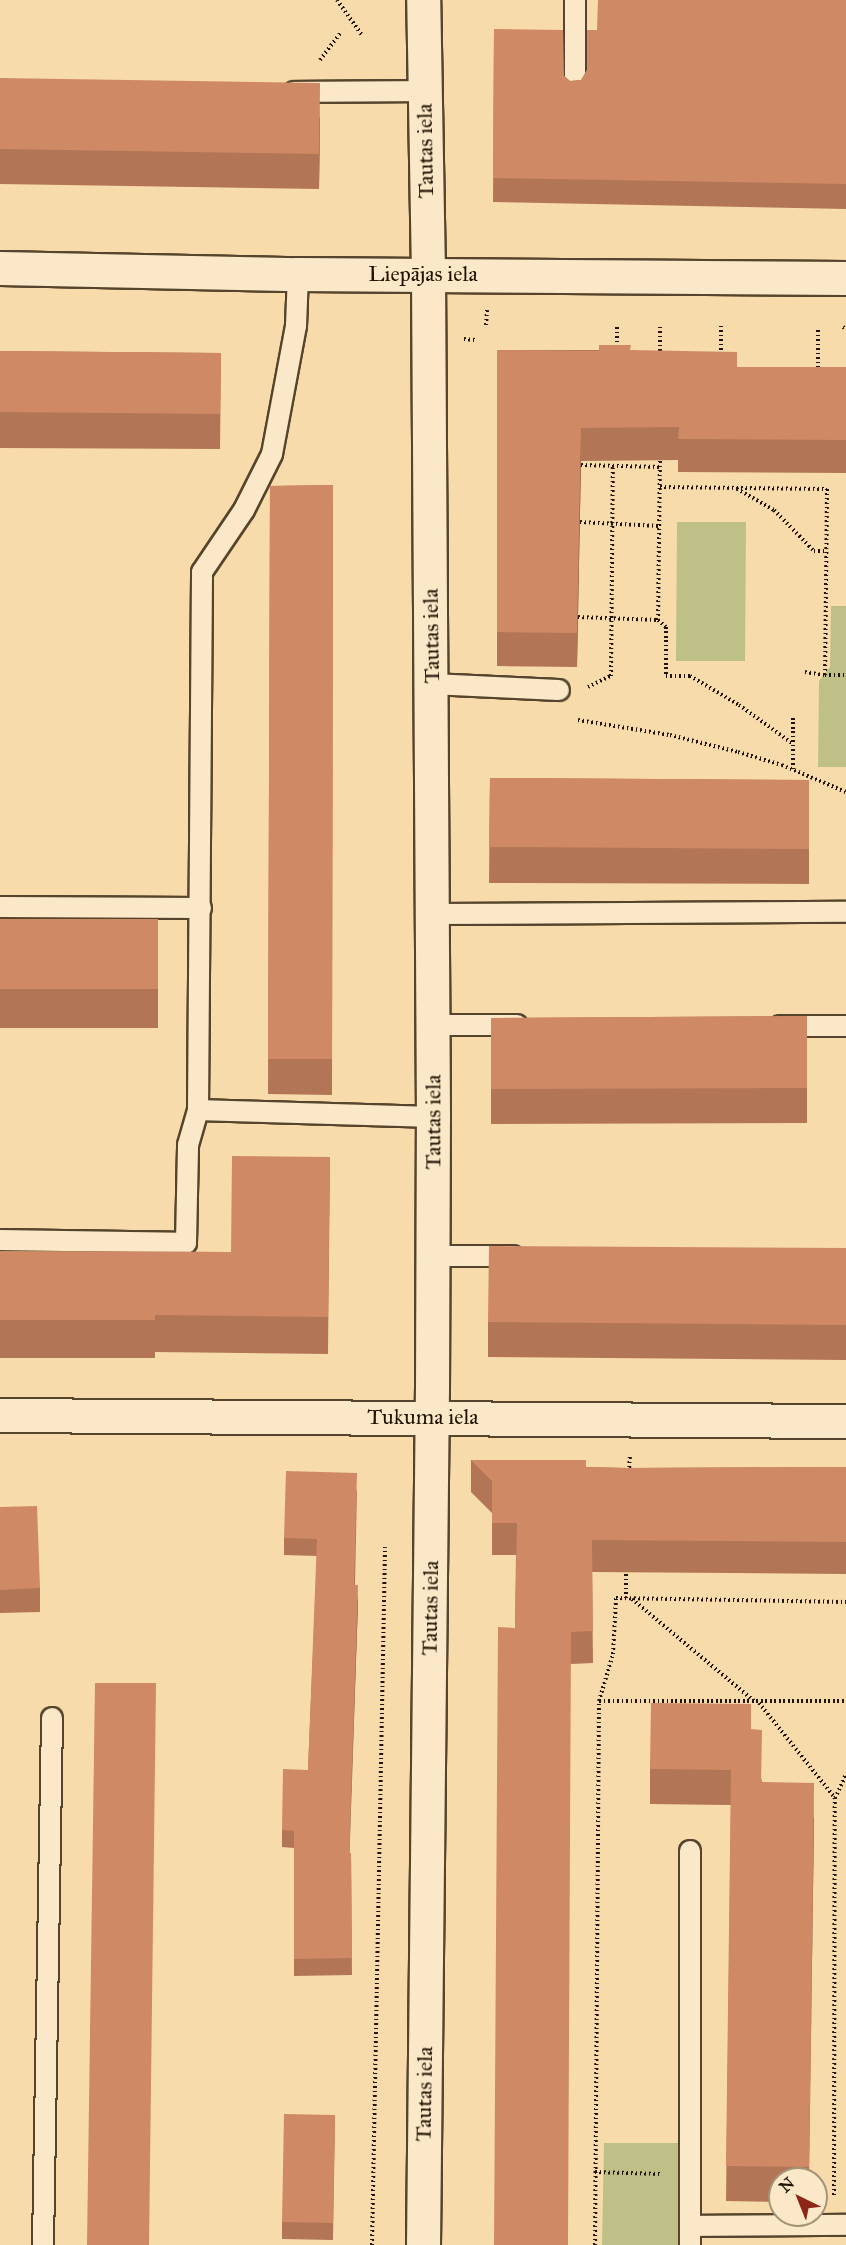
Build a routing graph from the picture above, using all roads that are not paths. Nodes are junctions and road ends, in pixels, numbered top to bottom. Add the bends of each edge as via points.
1 (423, 0) edge
2 (576, 0) edge
3 (423, 91) junction
4 (273, 92) edge
5 (575, 95) edge
6 (0, 268) edge
7 (298, 274) junction
8 (428, 274) junction
9 (846, 278) edge
10 (431, 684) junction
11 (559, 690) dead end
12 (0, 908) edge
13 (201, 908) junction
14 (846, 912) edge
15 (432, 914) junction
16 (432, 1025) junction
17 (535, 1025) edge
18 (762, 1026) edge
19 (846, 1026) edge
20 (198, 1110) junction
21 (433, 1117) junction
22 (0, 1240) edge
23 (433, 1256) junction
24 (535, 1256) edge
25 (0, 1415) edge
26 (432, 1419) junction
27 (846, 1421) edge
28 (52, 1718) dead end
29 (690, 1851) dead end
30 (840, 2225) edge
31 (690, 2236) edge
32 (43, 2245) edge
33 (423, 2245) edge

1 - 3 street, Tautas iela
2 - 5 lane
3 - 4 lane
3 - 8 street, Tautas iela
6 - 7 street, Liepājas iela
7 - 8 street, Liepājas iela
7 - 13 lane via 296,326 272,454 244,510 202,572
8 - 9 street, Liepājas iela
8 - 10 street, Tautas iela
10 - 11 lane
10 - 15 street, Tautas iela
12 - 13 lane
13 - 20 lane
14 - 15 lane
15 - 16 street, Tautas iela
16 - 17 lane
16 - 21 street, Tautas iela
18 - 19 lane
20 - 21 lane
20 - 22 lane via 188,1145 186,1243
21 - 23 street, Tautas iela
23 - 24 lane
23 - 26 street, Tautas iela
25 - 26 street, Tukuma iela
26 - 27 street, Tukuma iela via 477,1416
26 - 33 street, Tautas iela
28 - 32 lane
29 - 31 lane
30 - 31 lane

